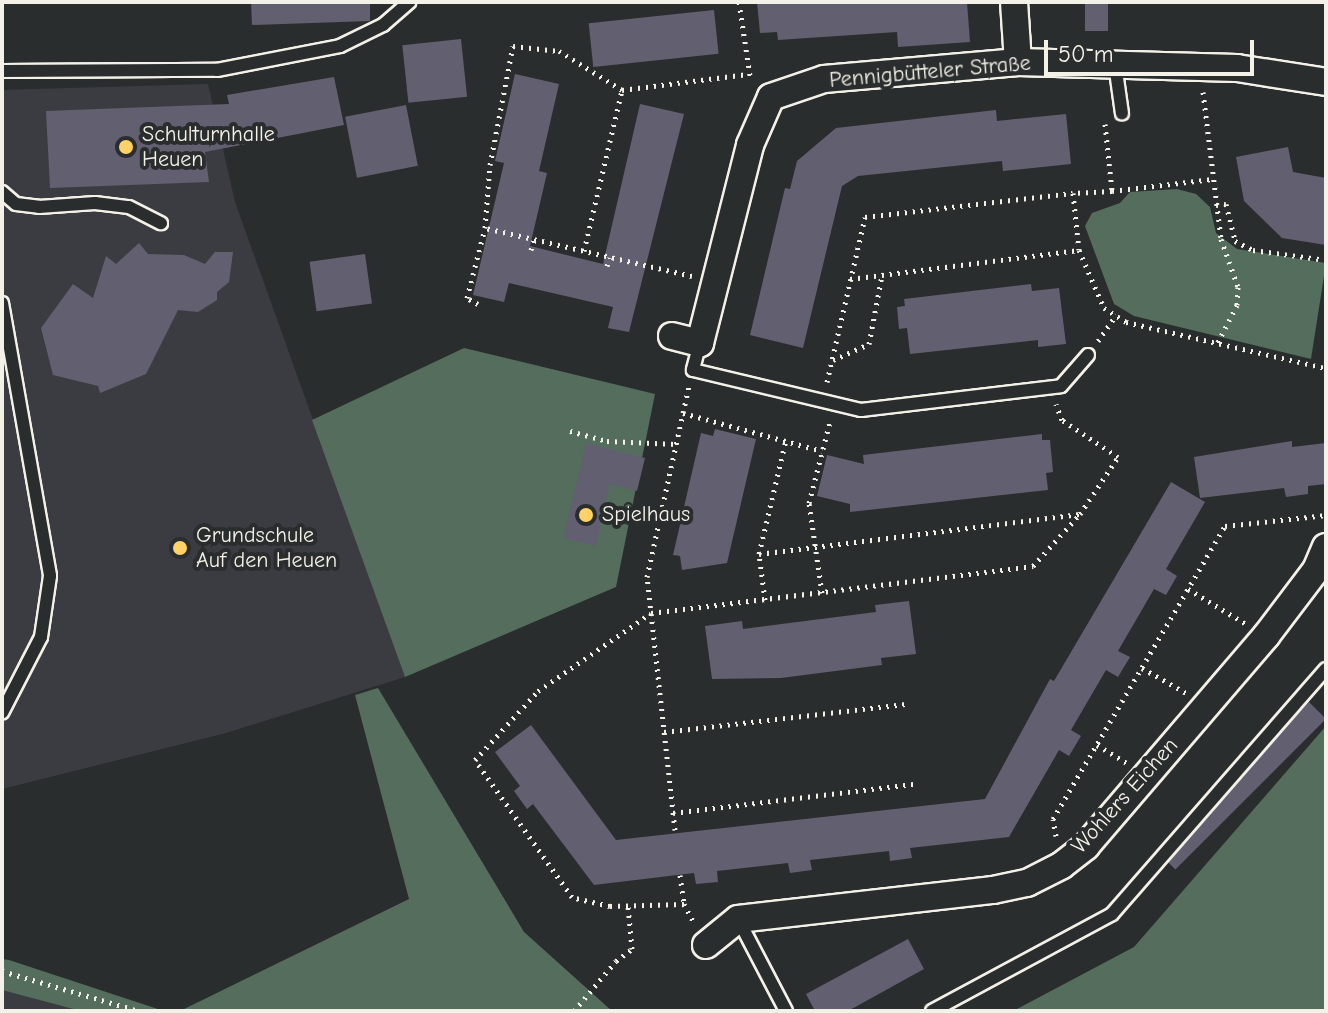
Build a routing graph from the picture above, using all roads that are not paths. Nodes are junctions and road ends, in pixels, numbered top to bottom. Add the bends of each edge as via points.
1 (409, 2) edge
2 (1014, 2) edge
3 (1018, 62) junction
4 (1115, 64) junction
5 (2, 71) edge
6 (1326, 82) edge
7 (1122, 114) dead end
8 (2, 192) edge
9 (161, 223) dead end
10 (2, 303) edge
11 (672, 336) dead end
12 (700, 343) junction
13 (1088, 355) road end
14 (1326, 547) edge
15 (1326, 669) edge
16 (2, 713) edge
17 (738, 919) junction
18 (706, 945) dead end
19 (786, 1011) edge
20 (932, 1011) edge

1 - 5 lane via 383,25 340,46 217,70
2 - 3 street
3 - 4 street, Pennigbütteler Straße
3 - 12 street, Pennigbütteler Straße via 824,79 771,97 750,145
4 - 6 street, Pennigbütteler Straße via 1202,67
4 - 7 lane
8 - 9 lane via 16,204 39,207 129,207
10 - 16 lane via 50,576 41,637
11 - 12 street
12 - 13 lane via 693,370 861,410 1061,386
14 - 17 street, Wohlers Eichen via 1316,570 1266,636 1086,846 1062,865 1027,883 993,890
15 - 20 lane via 1112,914
17 - 18 street
17 - 19 lane

